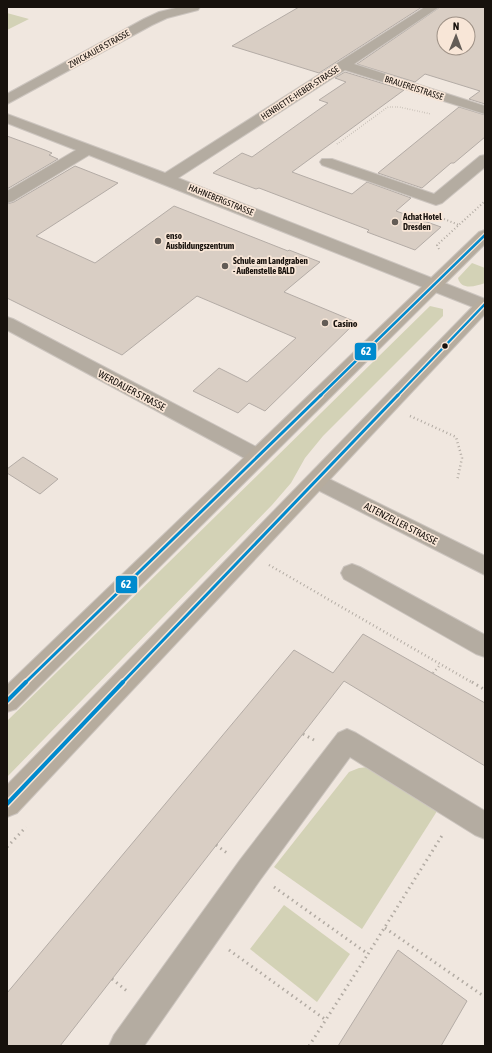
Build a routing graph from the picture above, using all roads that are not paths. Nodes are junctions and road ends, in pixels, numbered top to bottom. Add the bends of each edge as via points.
1 (433, 7) edge
2 (186, 8) edge
3 (344, 65) junction
4 (7, 100) edge
5 (485, 110) edge
6 (7, 118) edge
7 (88, 149) junction
8 (485, 159) edge
9 (327, 162) road end
10 (166, 179) junction
11 (7, 198) edge
12 (485, 235) edge
13 (435, 285) junction
14 (484, 305) edge
15 (7, 323) edge
16 (257, 456) junction
17 (317, 481) junction
18 (485, 566) edge
19 (352, 573) dead end
20 (485, 647) edge
21 (7, 701) edge
22 (7, 804) edge
23 (485, 826) edge
24 (126, 1046) edge

1 - 3 street, HENRIETTE-HEBER-STRASSE
2 - 4 street, ZWICKAUER STRASSE via 148,22
3 - 5 street, BRAUEREISTRASSE
3 - 10 street, HENRIETTE-HEBER-STRASSE
6 - 7 street, HAHNEBERGSTRASSE
7 - 10 street, HAHNEBERGSTRASSE
7 - 11 street
8 - 9 street via 436,200
10 - 13 street, HAHNEBERGSTRASSE
12 - 13 main road
13 - 14 street, HAHNEBERGSTRASSE
13 - 16 main road
14 - 17 main road
15 - 16 street, WERDAUER STRASSE
16 - 21 main road
17 - 18 street, ALTENZELLER STRASSE
17 - 22 main road
19 - 20 street
23 - 24 street via 346,740 250,870

